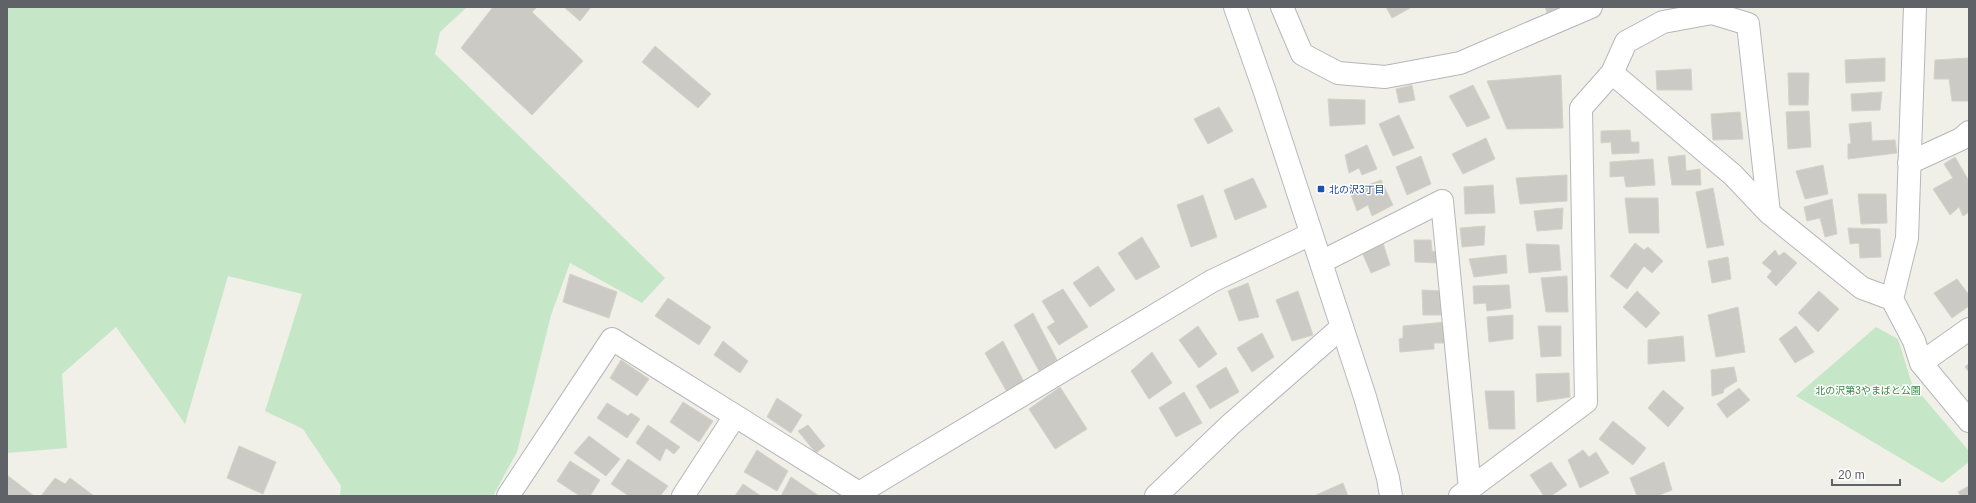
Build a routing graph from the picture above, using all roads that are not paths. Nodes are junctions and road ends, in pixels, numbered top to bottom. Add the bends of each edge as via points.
1 (1235, 7) edge
2 (1282, 7) edge
3 (1591, 7) edge
4 (1915, 7) edge
5 (1612, 73) junction
6 (1969, 132) edge
7 (1909, 163) junction
8 (1769, 213) junction
9 (1311, 234) junction
10 (1321, 262) junction
11 (1892, 298) junction
12 (1342, 327) junction
13 (1969, 329) edge
14 (1921, 363) junction
15 (735, 416) junction
16 (1969, 421) edge
17 (1465, 492) edge
18 (858, 494) edge
19 (508, 496) edge
20 (683, 496) edge
21 (1156, 496) edge
22 (1391, 496) edge

1 - 9 street
2 - 3 street via 1302,54 1338,73 1385,77 1460,63
4 - 7 street
5 - 8 street via 1733,175
5 - 8 street via 1626,42 1663,22 1712,13 1748,24
5 - 17 street via 1581,108 1586,402
6 - 7 street via 1960,139
7 - 11 street via 1906,238
8 - 11 street via 1862,288
9 - 10 street
9 - 18 street via 1212,281
10 - 12 street
10 - 17 street via 1442,201
11 - 14 street via 1914,341
12 - 21 street via 1230,425
12 - 22 street via 1367,404
13 - 14 street
14 - 16 street
15 - 18 street
15 - 19 street via 612,339
15 - 20 street

